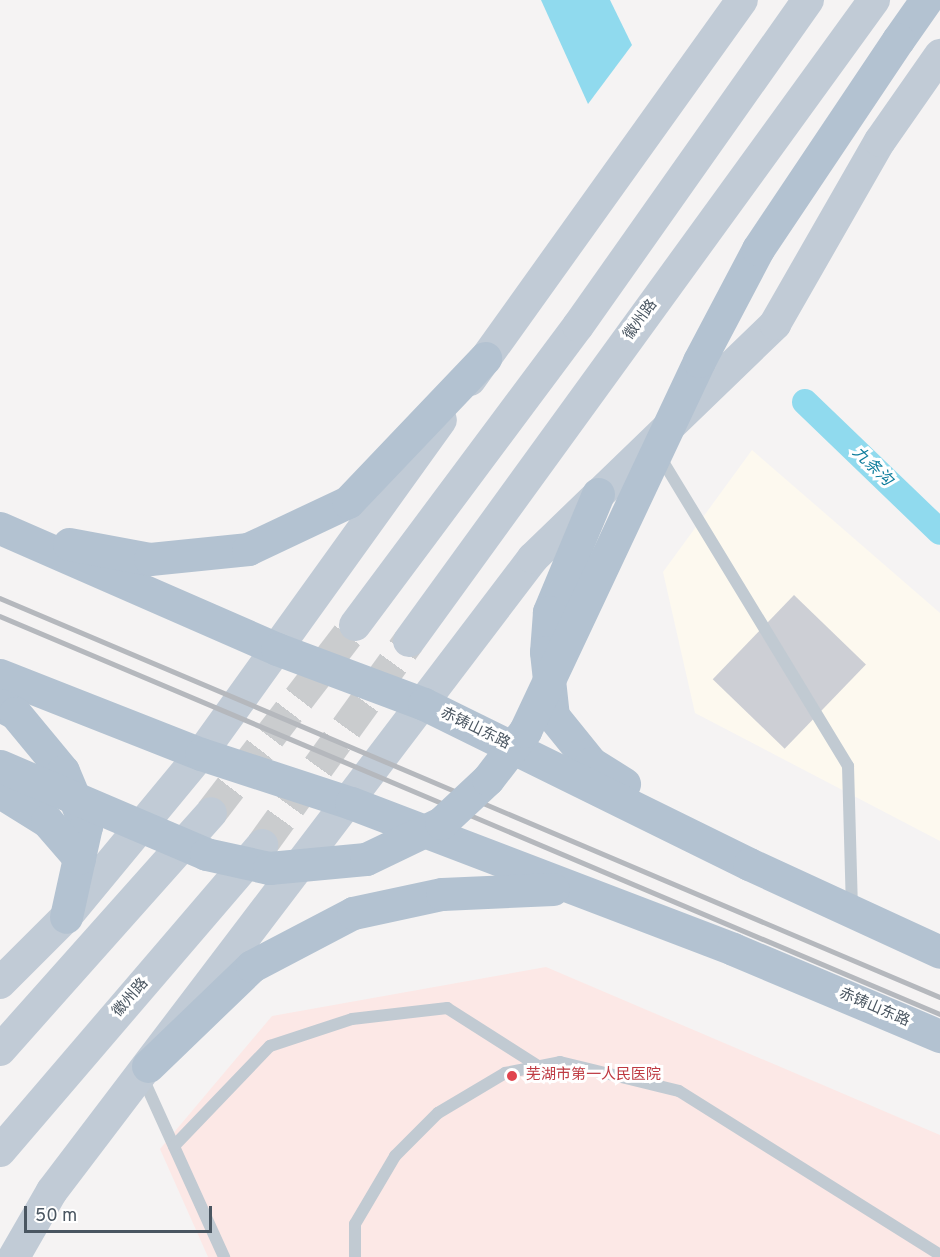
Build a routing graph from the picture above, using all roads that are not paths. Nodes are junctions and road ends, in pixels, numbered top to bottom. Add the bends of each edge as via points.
1 (742, 0) edge
2 (808, 0) edge
3 (874, 0) edge
4 (926, 0) edge
5 (940, 55) edge
6 (485, 358) junction
7 (653, 444) junction
8 (598, 494) junction
9 (5, 531) edge
10 (355, 625) tunnel mouth
11 (409, 641) tunnel mouth
12 (277, 649) junction
13 (0, 675) edge
14 (424, 704) junction
15 (0, 705) edge
16 (201, 754) junction
17 (0, 766) edge
18 (0, 792) edge
19 (351, 803) junction
20 (211, 813) tunnel mouth
21 (261, 845) tunnel mouth
22 (79, 858) junction
23 (749, 864) junction
24 (566, 888) junction
25 (852, 911) junction
26 (66, 918) junction
27 (940, 952) edge
28 (0, 983) edge
29 (940, 1036) edge
30 (0, 1050) edge
31 (538, 1066) junction
32 (145, 1070) junction
33 (174, 1146) junction
34 (0, 1151) edge
35 (940, 1255) edge
36 (14, 1257) edge
37 (224, 1257) edge
38 (356, 1257) edge

1 - 6 street
2 - 10 street via 628,255
3 - 11 street, 徽州路
4 - 17 main road, bridge via 758,249 699,362 525,731 488,779 441,823 366,859 269,868 206,854
5 - 7 street via 880,141 775,324
6 - 9 main road via 348,502 248,549 150,559
6 - 12 street
7 - 8 street
7 - 25 lane via 848,766
8 - 14 street via 533,558
8 - 23 main road via 549,612 546,652 553,716 591,763
9 - 12 main road, 赤铸山东路
12 - 14 main road, 赤铸山东路
12 - 16 street
13 - 16 main road, 赤铸山东路
14 - 19 street
14 - 23 main road, 赤铸山东路
15 - 22 main road via 15,713 63,771 86,826
16 - 19 main road, 赤铸山东路
16 - 26 street
18 - 22 main road via 47,821
19 - 24 main road, 赤铸山东路
19 - 32 street
20 - 30 street
21 - 34 street, 徽州路
22 - 26 main road
23 - 25 main road, 赤铸山东路
24 - 29 main road, 赤铸山东路 via 734,949
24 - 32 main road via 442,894 353,914 252,966
25 - 27 main road, 赤铸山东路
26 - 28 street
31 - 33 lane via 447,1008 352,1019 270,1046
31 - 35 lane via 560,1062 679,1091
31 - 38 lane via 505,1073 438,1113 395,1156 355,1224
32 - 33 lane
32 - 36 street via 52,1191
33 - 37 lane

